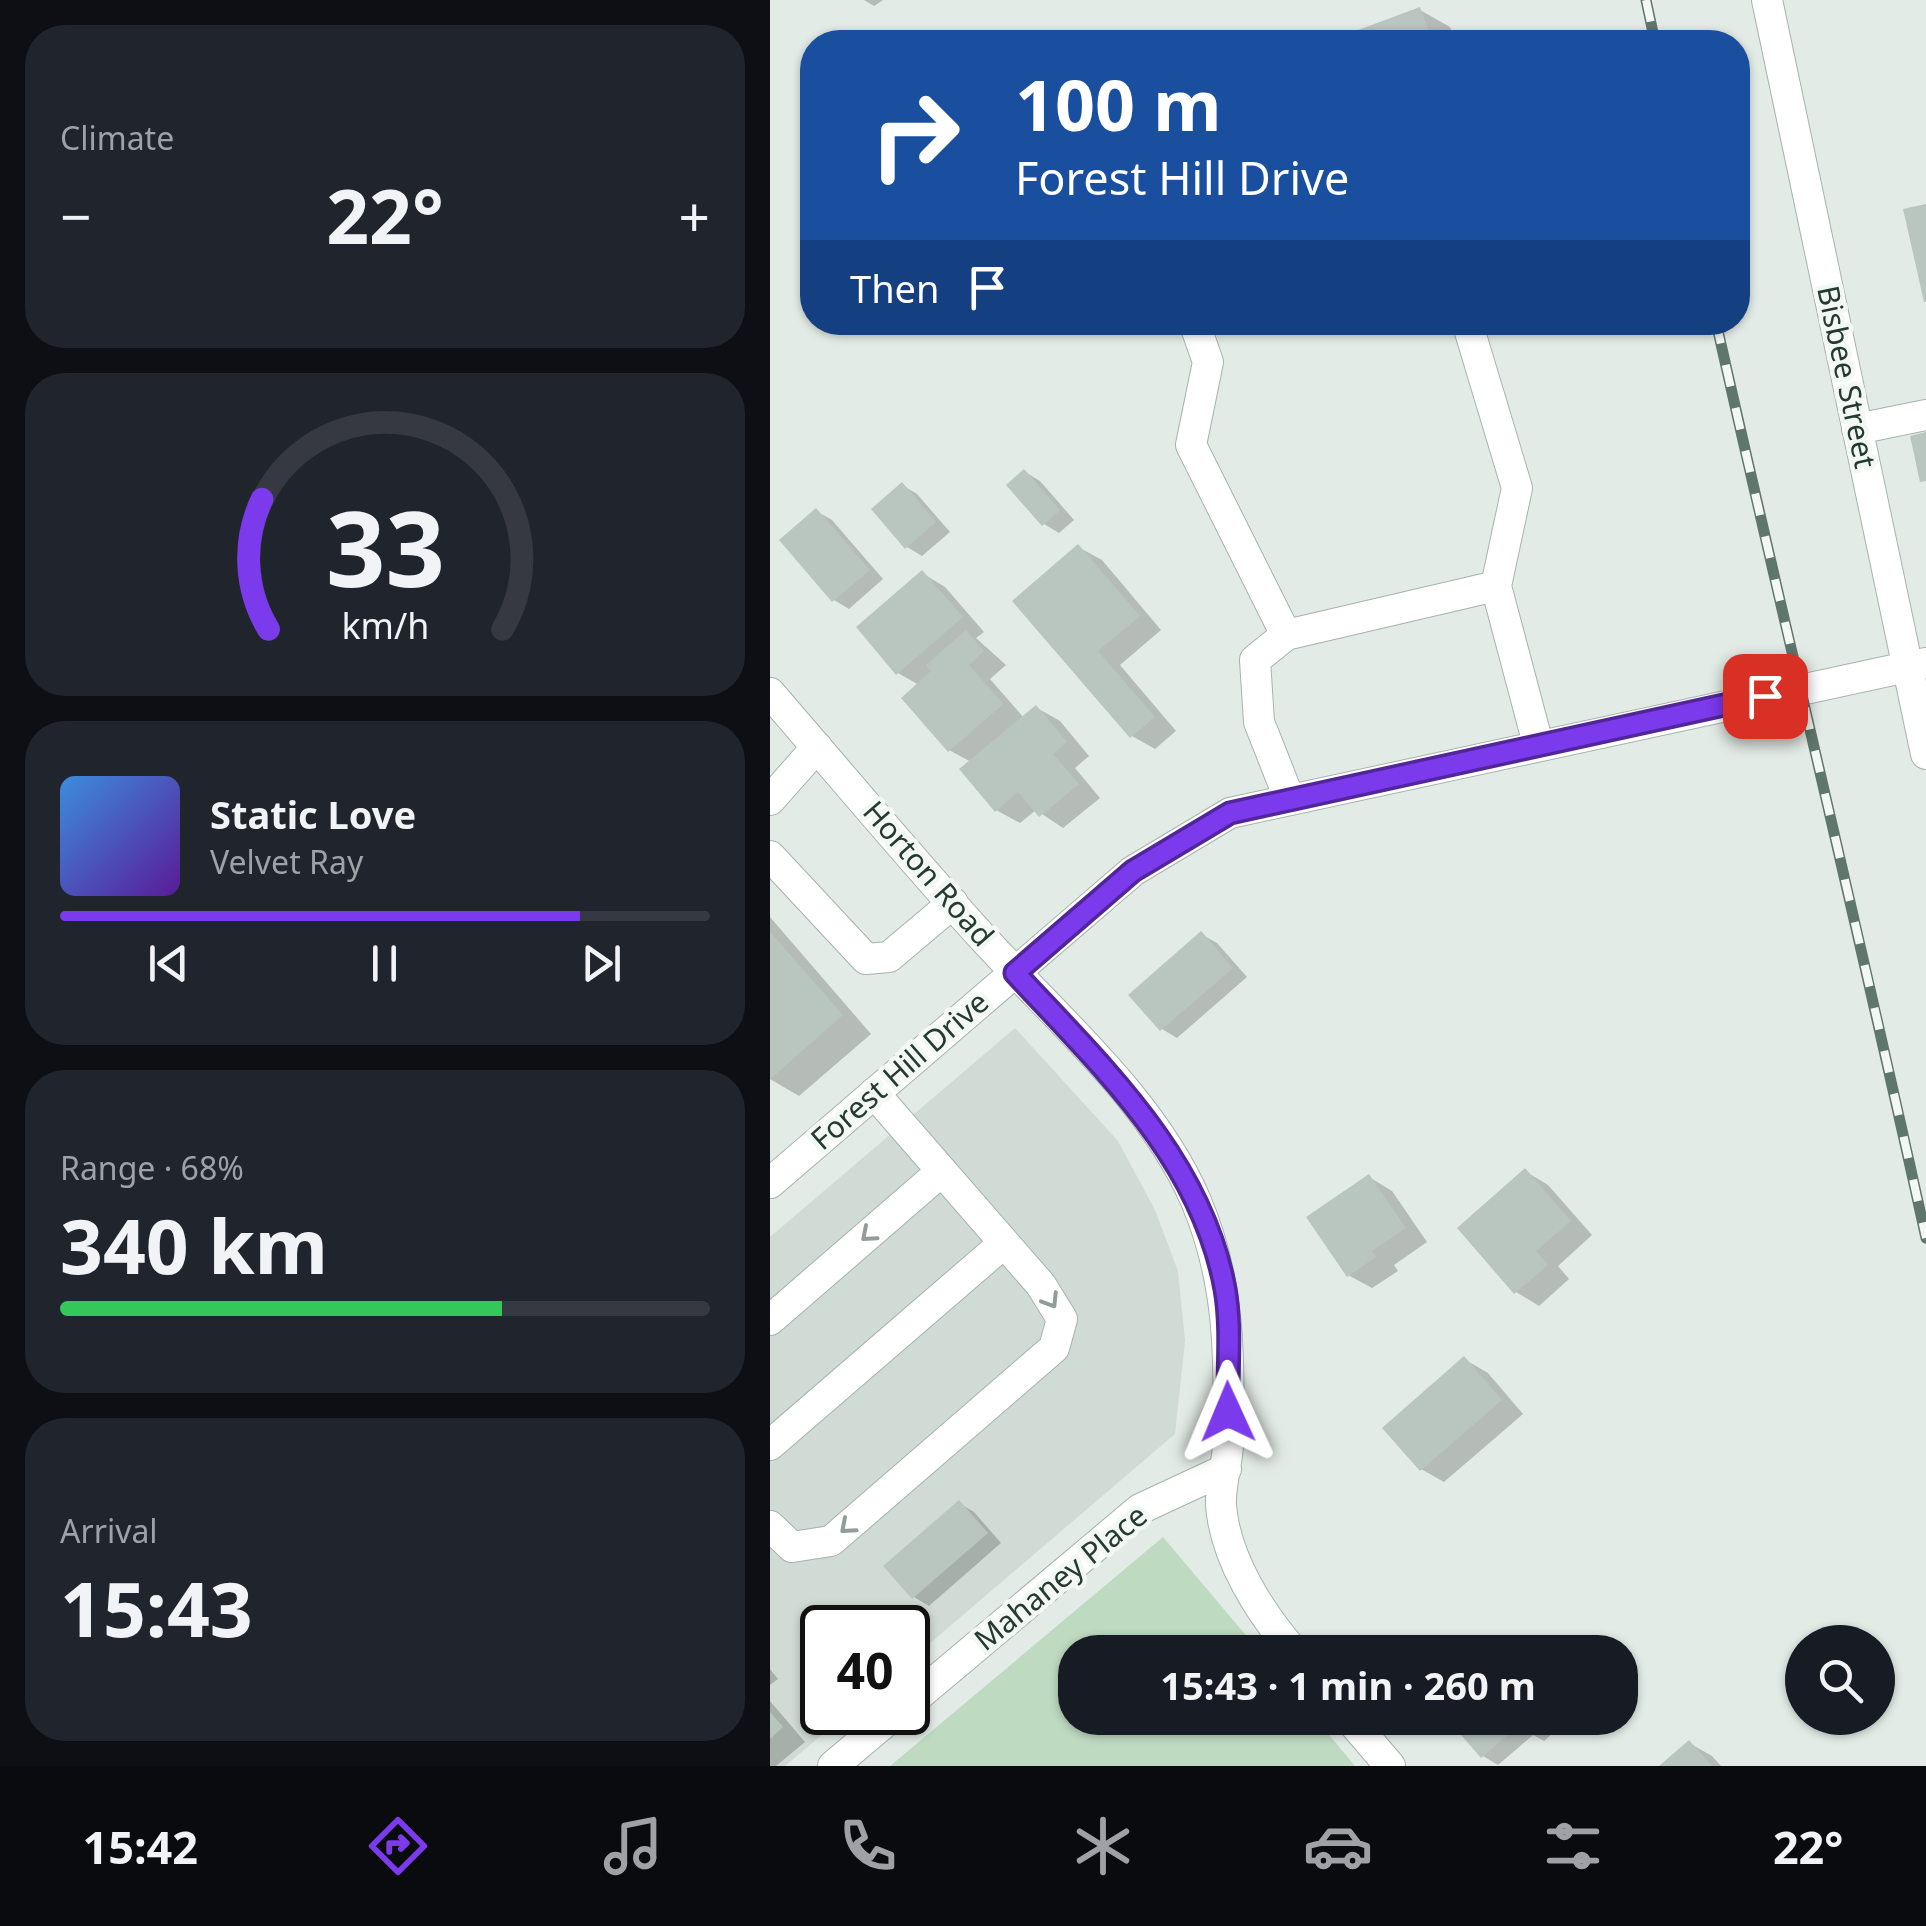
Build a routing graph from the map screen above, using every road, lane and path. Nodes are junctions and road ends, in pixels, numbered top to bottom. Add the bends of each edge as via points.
1 (1767, 0) edge
2 (1199, 335) edge
3 (1471, 335) edge
4 (1926, 415) edge
5 (1857, 430) junction
6 (1496, 586) junction
7 (1286, 635) junction
8 (1917, 665) edge
9 (770, 693) edge
10 (1538, 744) junction
11 (817, 747) junction
12 (1926, 754) edge
13 (1289, 798) junction
14 (770, 800) edge
15 (770, 856) edge
16 (952, 903) junction
17 (1015, 973) junction
18 (874, 1093) junction
19 (942, 1171) junction
20 (770, 1182) edge
21 (1004, 1242) junction
22 (770, 1320) edge
23 (770, 1445) edge
24 (1226, 1469) junction
25 (770, 1526) edge
26 (1279, 1635) edge
27 (930, 1686) edge
28 (870, 1735) edge
29 (1364, 1735) edge
30 (833, 1766) edge
31 (1390, 1766) edge

1 - 5 street, Bisbee Street
2 - 7 street via 1208,362 1191,445
3 - 6 street via 1517,488
4 - 5 street
5 - 8 street, Bisbee Street
6 - 7 street
6 - 10 street
7 - 13 street via 1255,660 1259,722
8 - 10 street, Forest Hill Drive
8 - 12 street, Bisbee Street
9 - 11 street, Horton Road
10 - 13 street, Forest Hill Drive
11 - 14 street
11 - 16 street, Horton Road
13 - 17 street, Forest Hill Drive via 1230,813 1133,871
15 - 16 street via 866,958 889,957
16 - 17 street, Horton Road
17 - 18 street, Forest Hill Drive
17 - 24 street, Horton Road via 1145,1115 1194,1196 1226,1292
18 - 19 street
18 - 20 street, Forest Hill Drive
19 - 21 street
19 -> 22 street
21 - 23 street
21 -> 25 street via 1062,1320 1054,1348 831,1541 792,1547
24 - 26 street, Horton Road via 1222,1506 1238,1562
24 - 27 street, Mahaney Place via 1140,1509
28 - 30 street
29 - 31 street

